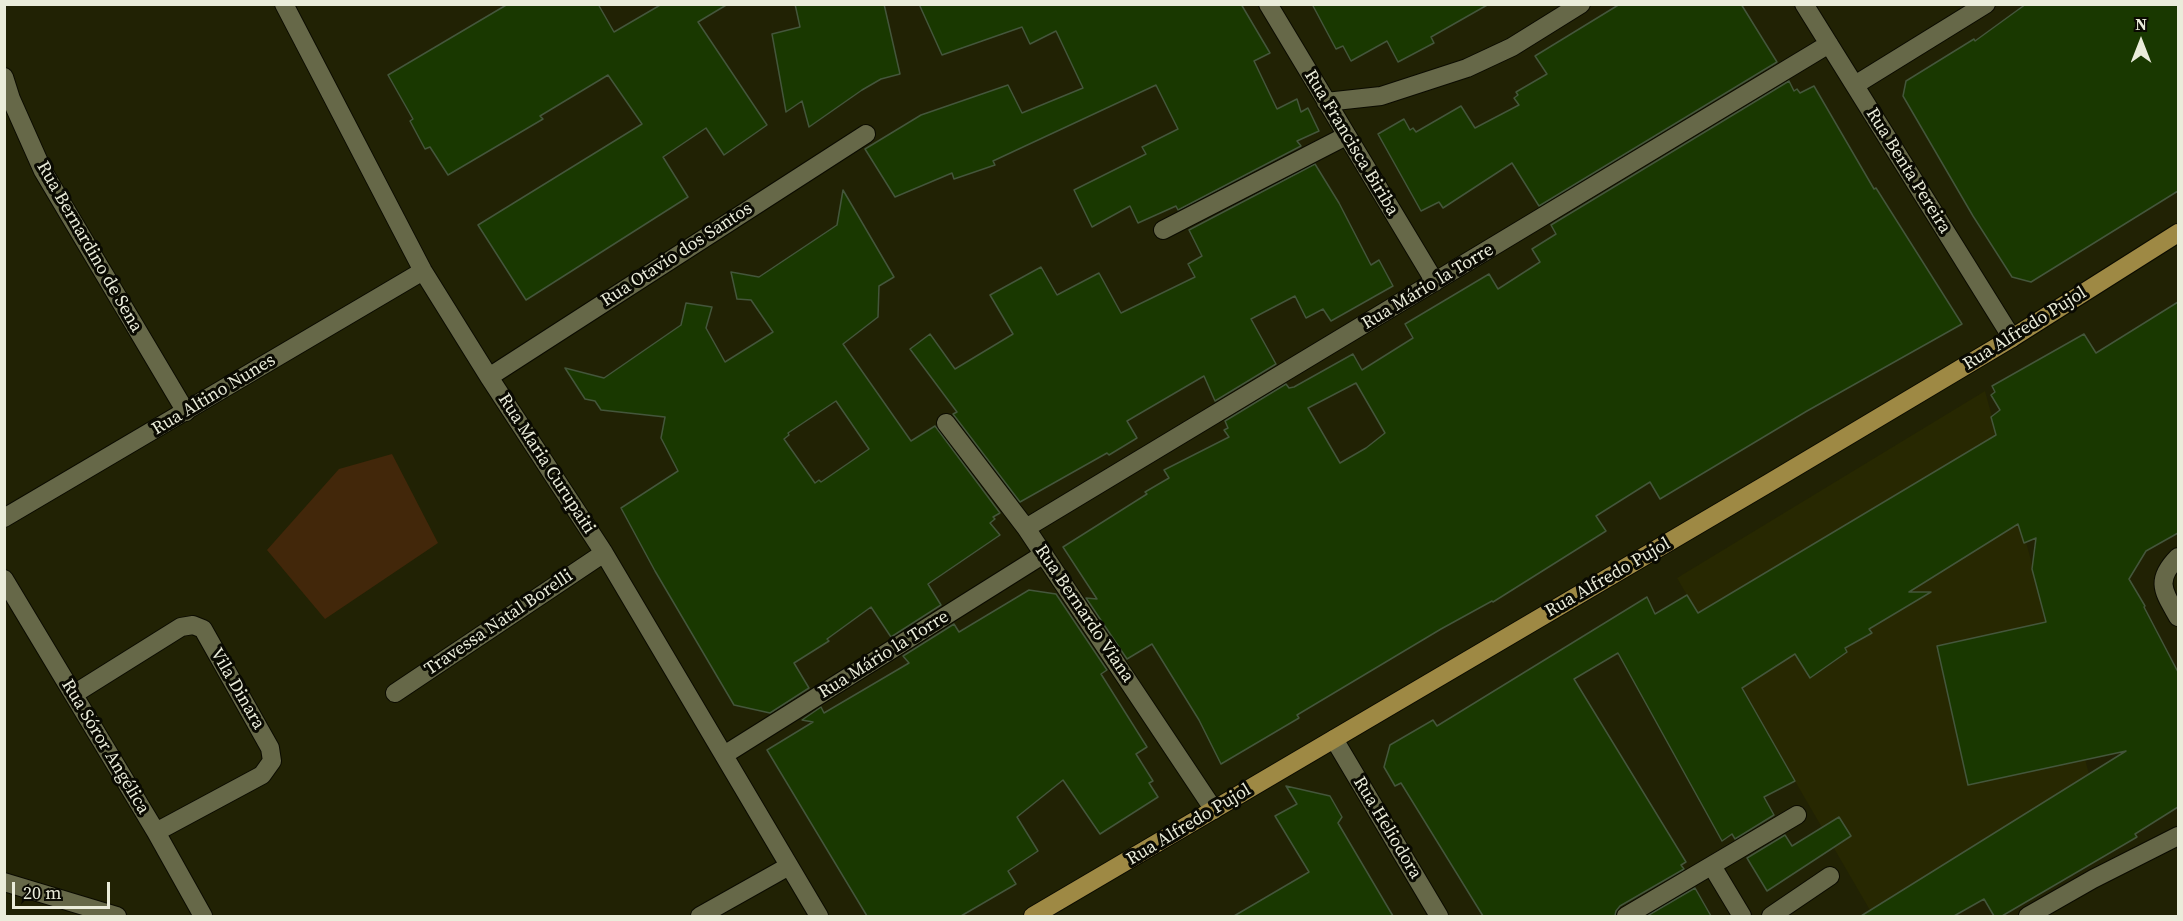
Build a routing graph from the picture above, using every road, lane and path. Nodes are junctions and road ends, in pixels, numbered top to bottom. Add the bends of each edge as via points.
1 (1268, 4) edge
2 (1581, 4) edge
3 (1804, 4) edge
4 (1986, 4) edge
5 (289, 6) edge
6 (1829, 44) junction
7 (4, 77) edge
8 (1855, 85) junction
9 (1326, 102) junction
10 (866, 134) dead end
11 (1346, 135) junction
12 (1162, 230) dead end
13 (2177, 238) edge
14 (423, 271) junction
15 (1435, 282) junction
16 (2012, 338) junction
17 (489, 377) junction
18 (186, 412) junction
19 (946, 423) dead end
20 (4, 518) edge
21 (1026, 528) junction
22 (604, 553) junction
23 (1044, 554) junction
24 (2178, 557) edge
25 (4, 579) edge
26 (2178, 617) edge
27 (395, 693) dead end
28 (74, 694) junction
29 (1334, 739) junction
30 (724, 755) junction
31 (1214, 810) junction
32 (1797, 815) dead end
33 (156, 832) junction
34 (2178, 836) edge
35 (789, 866) junction
36 (1712, 866) junction
37 (1830, 876) dead end
38 (4, 882) edge
39 (117, 916) edge
40 (203, 916) edge
41 (700, 916) edge
42 (819, 916) edge
43 (1033, 916) edge
44 (1439, 916) edge
45 (1626, 916) edge
46 (1742, 916) edge
47 (1771, 916) edge
48 (2028, 916) edge

1 - 9 street, Rua Francisca Biriba
2 - 9 street via 1512,47 1467,68 1381,96
3 - 6 street, Rua Benta Pereira
4 - 8 street
5 - 14 street, Rua Maria Curupaiti
6 - 8 street, Rua Benta Pereira
6 - 15 street, Rua Mário la Torre
7 - 18 street, Rua Bernardino de Sena via 43,171
8 - 16 street, Rua Benta Pereira
9 - 11 street, Rua Francisca Biriba
10 - 17 street, Rua Otavio dos Santos
11 - 12 street
11 - 15 street, Rua Francisca Biriba
13 - 16 main road, Rua Alfredo Pujol
14 - 17 street, Rua Maria Curupaiti
14 - 18 street, Rua Altino Nunes
15 - 21 street, Rua Mário la Torre
16 - 29 main road, Rua Alfredo Pujol
17 - 22 street, Rua Maria Curupaiti
18 - 20 street, Rua Altino Nunes
19 - 21 street, Rua Bernardo Viana
21 - 23 street, Rua Bernardo Viana
22 - 27 street, Travessa Natal Borelli
22 - 30 street, Rua Maria Curupaiti
23 - 30 street, Rua Mário la Torre
23 - 31 street, Rua Bernardo Viana
24 - 26 street via 2165,574 2163,590
25 - 28 street, Rua Sóror Angélica
28 - 33 street, Rua Sóror Angélica
28 - 33 street, Vila Dinara via 181,627 203,629 270,748 272,762 262,775
29 - 31 main road, Rua Alfredo Pujol
29 - 44 street, Rua Heliodora
30 - 35 street, Rua Maria Curupaiti
31 - 43 main road, Rua Alfredo Pujol
32 - 36 street
33 - 40 street, Rua Sóror Angélica
34 - 48 street
35 - 41 street
35 - 42 street, Rua Maria Curupaiti
36 - 45 street
36 - 46 street
37 - 47 street
38 - 39 street

